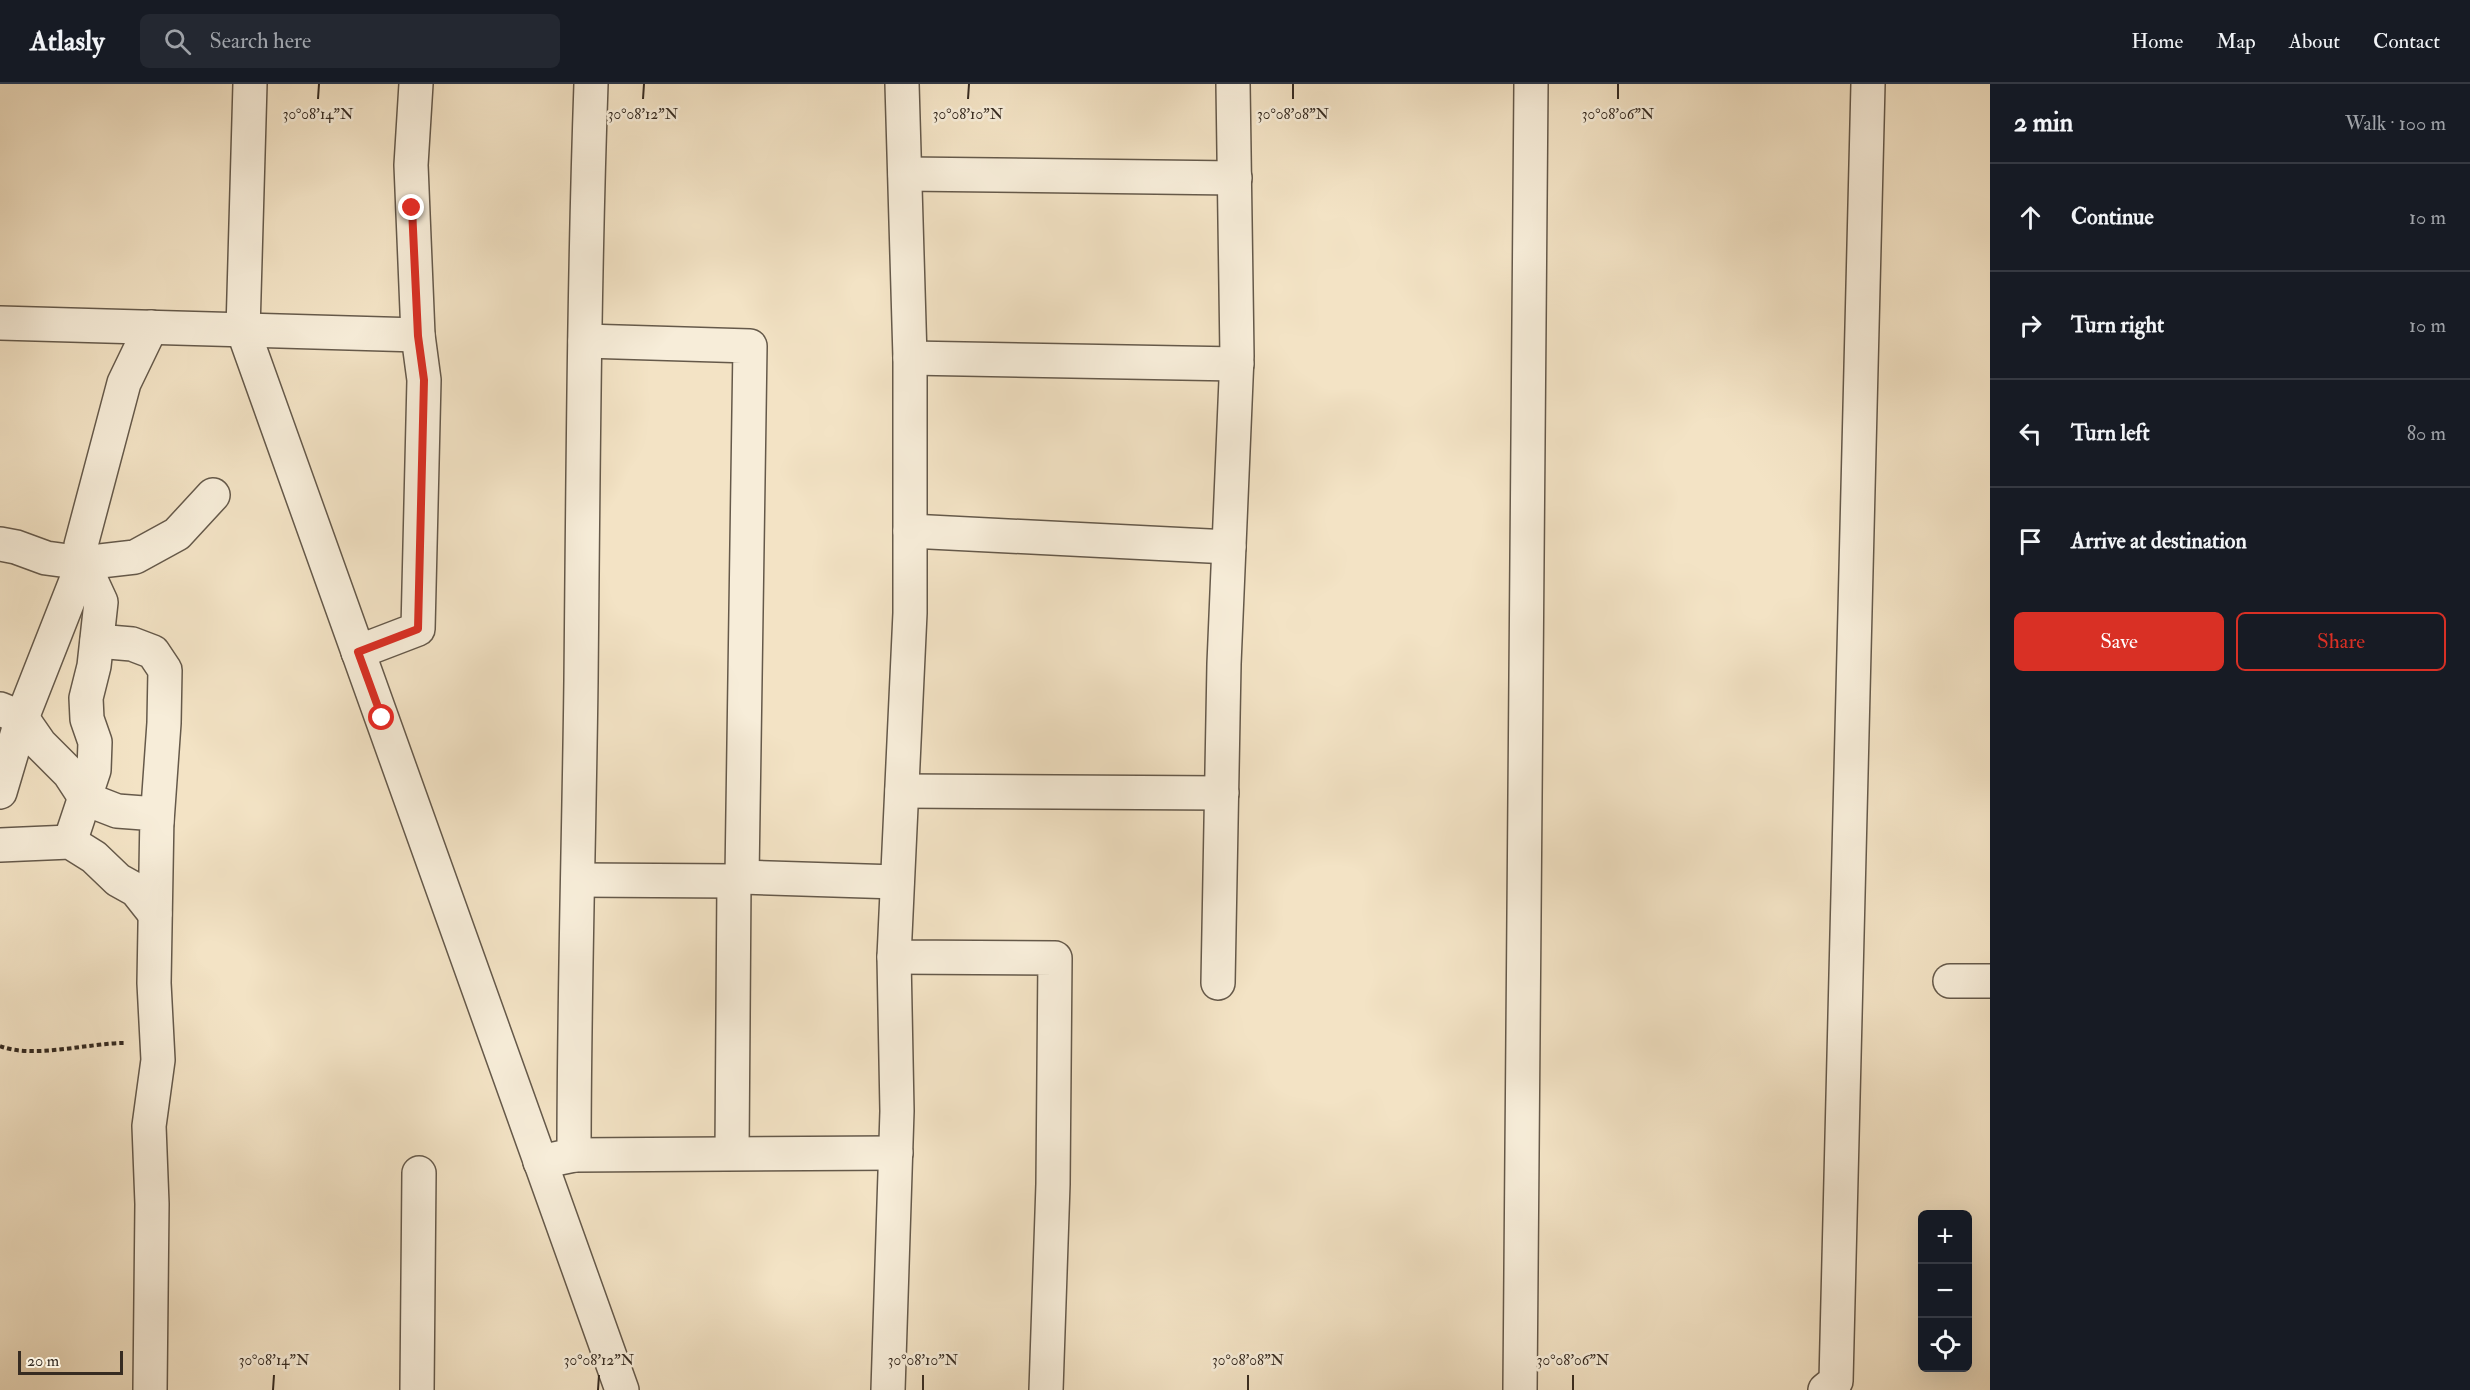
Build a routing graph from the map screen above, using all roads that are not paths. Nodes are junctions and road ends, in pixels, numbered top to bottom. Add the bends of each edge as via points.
1 (250, 84) edge
2 (416, 84) edge
3 (591, 84) edge
4 (902, 84) edge
5 (1233, 84) edge
6 (1530, 84) edge
7 (1868, 84) edge
8 (905, 174) junction
9 (1235, 178) junction
10 (0, 323) edge
11 (151, 327) junction
12 (243, 330) junction
13 (418, 336) junction
14 (585, 341) junction
15 (910, 358) junction
16 (1237, 364) junction
17 (213, 495) dead end
18 (910, 531) junction
19 (0, 544) edge
20 (1229, 547) junction
21 (83, 563) junction
22 (97, 641) junction
23 (358, 652) junction
24 (11, 713) edge
25 (902, 791) junction
26 (0, 792) edge
27 (1222, 793) junction
28 (86, 799) junction
29 (157, 822) junction
30 (70, 842) junction
31 (0, 845) edge
32 (738, 879) junction
33 (578, 880) junction
34 (897, 882) junction
35 (155, 914) junction
36 (894, 957) junction
37 (1950, 981) dead end
38 (1990, 981) edge
39 (1218, 982) dead end
40 (732, 1152) junction
41 (896, 1153) junction
42 (574, 1155) junction
43 (540, 1162) junction
44 (419, 1173) dead end
45 (150, 1390) edge
46 (417, 1390) edge
47 (622, 1390) edge
48 (888, 1390) edge
49 (1046, 1390) edge
50 (1520, 1390) edge
51 (1825, 1390) edge

1 - 12 street
2 - 13 street via 411,165
3 - 14 street
4 - 8 street
5 - 9 street
6 - 50 street
7 - 51 street via 1836,1381
8 - 9 street
8 - 15 street
9 - 16 street
10 - 11 street
11 - 12 street
11 - 21 street via 124,383 81,545
12 - 13 street
12 - 23 street
13 - 23 street via 424,380 418,629
14 - 32 street via 750,346
14 - 33 street
15 - 16 street
15 - 18 street
16 - 20 street
17 - 21 street via 177,534 135,557
18 - 20 street
18 - 25 street
19 - 21 street via 46,558
20 - 27 street
21 - 22 street via 101,602
21 - 24 street
22 - 28 street via 86,698 87,719 95,741 94,770
22 - 29 street via 132,644 153,652 165,670
23 - 43 street
24 - 26 street
24 - 28 street via 69,773
25 - 27 street
25 - 34 street
27 - 39 street
28 - 29 street via 117,811 157,814
28 - 30 street
29 - 35 street
30 - 31 street
30 - 35 street via 136,890
32 - 33 street
32 - 34 street
32 - 40 street
33 - 42 street
34 - 36 street
35 - 45 street via 158,1060 148,1126 152,1204
36 - 41 street
36 - 49 street via 1055,958
37 - 38 street
40 - 41 street
40 - 42 street
41 - 48 street
42 - 43 street
43 - 47 street
44 - 46 street

